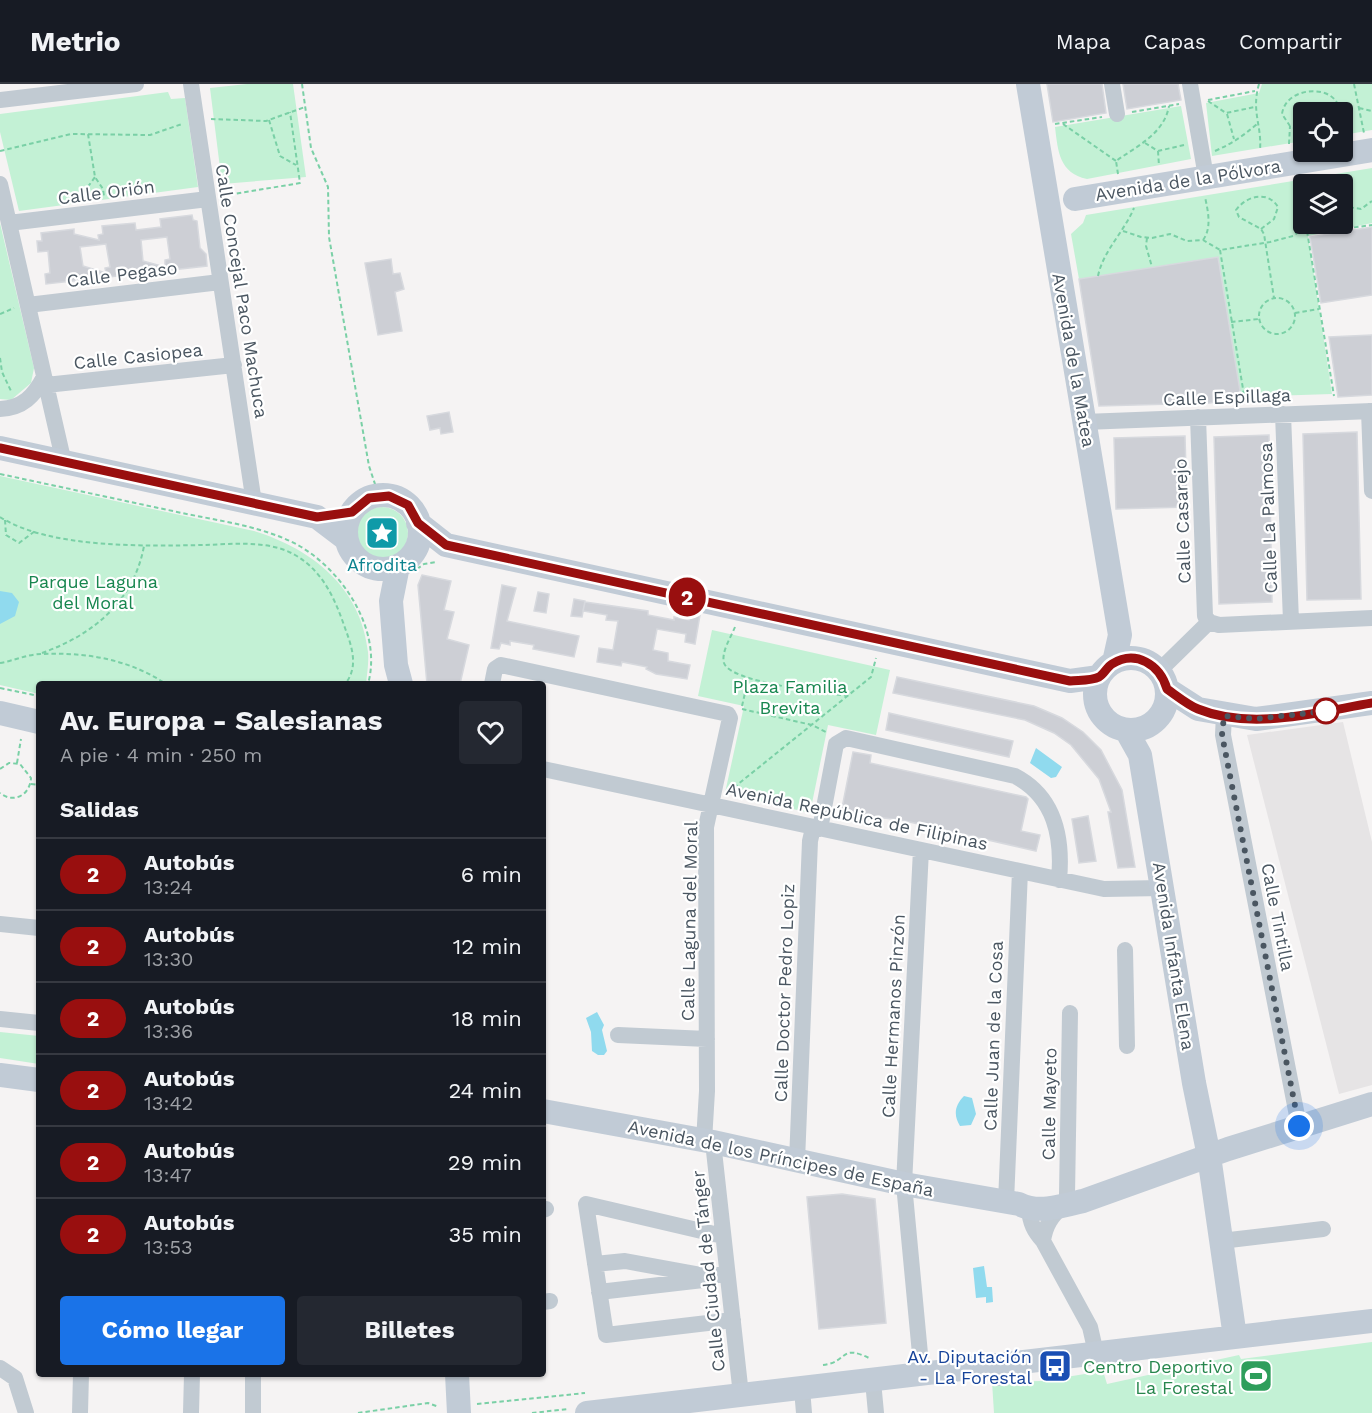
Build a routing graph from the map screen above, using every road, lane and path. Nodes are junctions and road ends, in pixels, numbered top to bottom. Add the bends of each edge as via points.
1 (136, 84) edge
2 (191, 84) edge
3 (302, 84) edge
4 (1028, 84) edge
5 (1112, 84) edge
6 (1181, 84) edge
7 (1190, 84) edge
8 (1258, 84) edge
9 (1354, 84) edge
10 (1257, 91) junction
11 (0, 100) edge
12 (1337, 102) edge
13 (1176, 104) joint
14 (305, 107) junction
15 (1255, 107) junction
16 (1359, 108) junction
17 (1372, 111) edge
18 (290, 112) junction
19 (1226, 113) junction
20 (1117, 114) dead end
21 (196, 119) junction
22 (269, 120) junction
23 (1062, 123) dead end
24 (1257, 124) junction
25 (1293, 127) edge
26 (88, 134) junction
27 (1234, 140) junction
28 (1145, 143) junction
29 (1370, 150) edge
30 (0, 151) edge
31 (1158, 151) junction
32 (1116, 161) junction
33 (297, 165) junction
34 (1200, 167) junction
35 (1262, 168) junction
36 (1160, 169) dead end
37 (95, 177) junction
38 (1119, 177) dead end
39 (0, 184) edge
40 (1044, 184) junction
41 (208, 198) junction
42 (1075, 199) junction
43 (1372, 201) edge
44 (1134, 205) dead end
45 (1353, 208) edge
46 (106, 211) junction
47 (77, 215) junction
48 (9, 223) junction
49 (1051, 223) junction
50 (1372, 225) edge
51 (1261, 228) junction
52 (1353, 228) edge
53 (1123, 231) junction
54 (1296, 234) edge
55 (1308, 234) edge
56 (1147, 238) junction
57 (1203, 240) junction
58 (1264, 243) junction
59 (1220, 250) junction
60 (1152, 267) dead end
61 (1098, 276) dead end
62 (220, 282) junction
63 (1274, 298) junction
64 (28, 305) junction
65 (1320, 309) junction
66 (1295, 313) junction
67 (1259, 319) junction
68 (1231, 322) junction
69 (0, 358) edge
70 (234, 365) junction
71 (45, 381) junction
72 (1335, 402) dead end
73 (1235, 403) dead end
74 (6, 409) edge
75 (1370, 411) edge
76 (1283, 414) junction
77 (1198, 417) junction
78 (1084, 422) junction
79 (0, 448) edge
80 (64, 463) junction
81 (0, 474) edge
82 (1372, 491) edge
83 (379, 496) junction
84 (254, 503) junction
85 (352, 512) junction
86 (0, 517) edge
87 (317, 517) junction
88 (5, 520) junction
89 (418, 523) junction
90 (35, 531) junction
91 (346, 539) junction
92 (297, 545) junction
93 (144, 546) junction
94 (292, 553) junction
95 (443, 554) junction
96 (401, 564) junction
97 (1372, 618) edge
98 (1291, 621) junction
99 (1209, 622) junction
100 (735, 627) dead end
101 (39, 654) junction
102 (876, 658) dead end
103 (0, 663) edge
104 (1116, 666) junction
105 (397, 678) edge
106 (748, 679) junction
107 (1163, 680) junction
108 (160, 681) edge
109 (346, 681) edge
110 (368, 681) edge
111 (493, 681) edge
112 (1070, 681) junction
113 (0, 688) edge
114 (36, 695) edge
115 (848, 696) junction
116 (1095, 702) junction
117 (1372, 703) edge
118 (1198, 709) junction
119 (735, 712) junction
120 (0, 713) edge
121 (1224, 716) junction
122 (36, 721) edge
123 (1145, 724) junction
124 (812, 725) junction
125 (21, 739) dead end
126 (840, 739) junction
127 (17, 763) junction
128 (0, 769) edge
129 (546, 770) edge
130 (30, 783) junction
131 (36, 784) edge
132 (0, 792) edge
133 (711, 804) junction
134 (730, 808) junction
135 (816, 828) junction
136 (921, 850) junction
137 (1020, 871) junction
138 (1059, 880) junction
139 (1163, 888) junction
140 (0, 924) edge
141 (36, 928) edge
142 (1125, 950) dead end
143 (1070, 1013) dead end
144 (0, 1019) edge
145 (36, 1023) edge
146 (618, 1035) dead end
147 (707, 1039) junction
148 (1127, 1046) dead end
149 (0, 1075) edge
150 (36, 1080) edge
151 (1372, 1104) edge
152 (546, 1112) edge
153 (1299, 1126) junction
154 (708, 1141) junction
155 (1209, 1156) junction
156 (797, 1161) junction
157 (904, 1184) junction
158 (1077, 1198) junction
159 (1018, 1205) junction
160 (1323, 1229) dead end
161 (1044, 1235) junction
162 (723, 1236) junction
163 (1221, 1241) junction
164 (595, 1264) junction
165 (727, 1274) junction
166 (707, 1276) junction
167 (599, 1292) junction
168 (733, 1320) junction
169 (1372, 1322) edge
170 (1235, 1337) junction
171 (1096, 1353) junction
172 (0, 1368) edge
173 (922, 1375) junction
174 (81, 1377) edge
175 (192, 1377) edge
176 (253, 1377) edge
177 (457, 1377) edge
178 (873, 1381) junction
179 (802, 1389) junction
180 (741, 1395) junction
181 (586, 1403) edge
182 (460, 1408) edge
183 (619, 1411) edge
184 (26, 1413) edge
185 (80, 1413) edge
186 (191, 1413) edge
187 (253, 1413) edge
188 (358, 1413) edge
189 (804, 1413) edge
190 (876, 1413) edge

1 - 11 street
2 - 21 street, Calle Concejal Paco Machuca
3 - 14 path
4 - 40 street, Avenida de la Matea
5 - 20 street
6 - 13 street
7 - 34 street
8 - 10 path
9 - 16 path
10 - 15 path
10 - 19 path via 1205,101
12 - 25 path via 1328,92 1301,90 1284,103 1282,114
13 - 28 path
14 - 18 path
14 - 83 path via 311,148 328,187 329,237 369,466
15 - 19 path
15 - 24 path
16 - 17 path
16 - 29 path
18 - 22 path
18 - 33 path
19 - 27 path
21 - 22 path
21 - 26 path via 150,135
21 - 41 street, Calle Concejal Paco Machuca
22 - 33 path via 279,156
23 - 32 path
24 - 27 path via 1244,137
24 - 35 path
26 - 30 path via 71,134
26 - 37 path
27 - 34 path
28 - 31 path
28 - 32 path
29 - 35 street, Avenida de la Pólvora
31 - 34 path
31 - 36 path
32 - 38 path
33 - 41 path via 300,183
34 - 35 street, Avenida de la Pólvora
34 - 42 street, Avenida de la Pólvora
34 - 57 path via 1208,211 1208,233
37 - 46 path via 103,189
37 - 47 path via 76,203
39 - 48 street
40 - 42 street, Avenida de la Pólvora via 1062,186
40 - 49 street, Avenida de la Matea
41 - 46 street, Calle Orión
41 - 62 street, Calle Concejal Paco Machuca
42 - 49 street, Avenida de la Pólvora via 1068,215
43 - 45 path via 1361,209
44 - 53 path
46 - 47 street, Calle Orión
47 - 48 street, Calle Orión
48 - 64 street
49 - 78 street, Avenida de la Matea
50 - 52 path
51 - 51 path via 1246,223 1236,210 1246,200 1260,196 1269,197 1278,207 1274,219
51 - 58 path
53 - 56 path
53 - 61 path via 1102,260
54 - 58 path
55 - 65 path
56 - 57 path via 1170,234 1187,241
56 - 60 path
57 - 59 path
58 - 59 path
58 - 63 path
59 - 68 path
62 - 64 street, Calle Pegaso
62 - 70 street, Calle Concejal Paco Machuca
63 - 66 path via 1285,300
63 - 67 path via 1261,308
64 - 71 street
65 - 66 path
65 - 72 path
66 - 67 path via 1292,325 1277,334 1265,330
67 - 68 path
68 - 73 path via 1246,402
69 - 74 path via 11,388
70 - 71 street, Calle Casiopea
70 - 84 street, Calle Concejal Paco Machuca
71 - 74 street via 28,400
71 - 80 street
75 - 76 street, Calle Espillaga
75 - 82 street
76 - 77 street, Calle Espillaga
76 - 98 street, Calle La Palmosa
77 - 78 street, Calle Espillaga
77 - 99 street, Calle Casarejo via 1205,616
78 - 104 street, Avenida de la Matea via 1120,635
79 - 80 street
80 - 84 street
81 - 92 path via 251,528
83 - 85 street via 359,504
83 - 89 street via 399,499 414,513
84 - 87 street
85 - 87 street
85 - 91 street
86 - 88 path
87 - 91 street
88 - 90 path
88 - 90 path via 6,535 19,543
89 - 95 street
89 - 96 street via 420,533
90 - 93 path via 69,539
91 - 96 street via 356,558
92 - 94 path
92 - 110 path via 333,572 357,609 367,634
93 - 94 path via 248,545
93 - 101 path via 140,566 115,608 68,642
94 - 109 path via 323,580 337,605 354,657
95 - 96 street
95 - 96 path via 424,564
95 - 112 street
96 - 105 street via 391,601
97 - 98 street
98 - 99 street via 1219,625
99 - 107 street
100 - 106 path via 724,663 731,672
101 - 103 path
101 - 108 path via 90,655 128,665
102 - 115 path via 871,677
104 - 107 street via 1146,661
104 - 112 street
104 - 116 street
106 - 115 path
106 - 119 path
107 - 118 street
107 - 123 street via 1167,698
111 - 119 street via 495,669 501,665
112 - 116 street
113 - 114 path
115 - 124 path
116 - 123 street via 1106,721
117 - 121 street via 1256,719
118 - 121 street
118 - 123 street
119 - 124 path
119 - 133 street, Calle Laguna del Moral via 730,718
120 - 122 street
121 - 153 street, Calle Tintilla via 1222,735
123 - 139 street, Avenida Infanta Elena via 1140,755
124 - 126 path
124 - 134 path via 732,789
125 - 127 path
126 - 135 street, Calle Doctor Pedro Lopiz
126 - 138 street via 1015,776 1033,786 1050,809 1054,823 1061,864
127 - 128 path
127 - 130 path via 29,772
129 - 133 street, Avenida República de Filipinas
130 - 131 path
130 - 132 path via 20,797 9,798
133 - 134 street, Avenida República de Filipinas
133 - 147 street, Calle Laguna del Moral via 706,827
134 - 135 street, Avenida República de Filipinas
135 - 136 street, Avenida República de Filipinas
135 - 156 street, Calle Doctor Pedro Lopiz via 810,846
136 - 137 street, Avenida República de Filipinas
136 - 157 street, Calle Hermanos Pinzón
137 - 138 street, Avenida República de Filipinas
137 - 159 street, Calle Juan de la Cosa
138 - 139 street, Avenida República de Filipinas via 1104,889
139 - 155 street, Avenida Infanta Elena
140 - 141 street
142 - 148 street
143 - 158 street, Calle Mayeto
144 - 145 street
146 - 147 street, Calle Laguna del Moral
147 - 154 street, Calle Laguna del Moral
149 - 150 street
151 - 153 street, Avenida de los Príncipes de España
152 - 154 street, Avenida de los Príncipes de España
153 - 155 street, Avenida de los Príncipes de España
154 - 156 street, Avenida de los Príncipes de España
154 - 162 street, Calle Ciudad de Tánger
155 - 158 street, Avenida de los Príncipes de España
155 - 163 street, Avenida Infanta Elena
156 - 157 street, Avenida de los Príncipes de España
157 - 159 street, Avenida de los Príncipes de España
157 - 173 street, Calle Hermanos Pinzón
158 - 159 street, Avenida de los Príncipes de España via 1032,1198
158 - 161 street
159 - 161 street
160 - 163 street
161 - 171 street via 1090,1327
162 - 164 street via 586,1204
162 - 165 street, Calle Ciudad de Tánger
163 - 170 street, Avenida Infanta Elena
164 - 166 street via 625,1260
164 - 167 street
165 - 166 street
165 - 168 street, Calle Ciudad de Tánger
166 - 167 street via 705,1280
167 - 168 street via 606,1335
168 - 180 street, Calle Ciudad de Tánger
169 - 170 street
170 - 171 street
171 - 173 street via 998,1374
172 - 184 street via 15,1378
173 - 178 street
174 - 185 street
175 - 186 street
176 - 187 street
177 - 182 street
178 - 179 street
178 - 190 street
179 - 180 street
179 - 189 street
180 - 183 street
181 - 182 path via 554,1394
181 - 183 street
182 - 188 path via 428,1403

